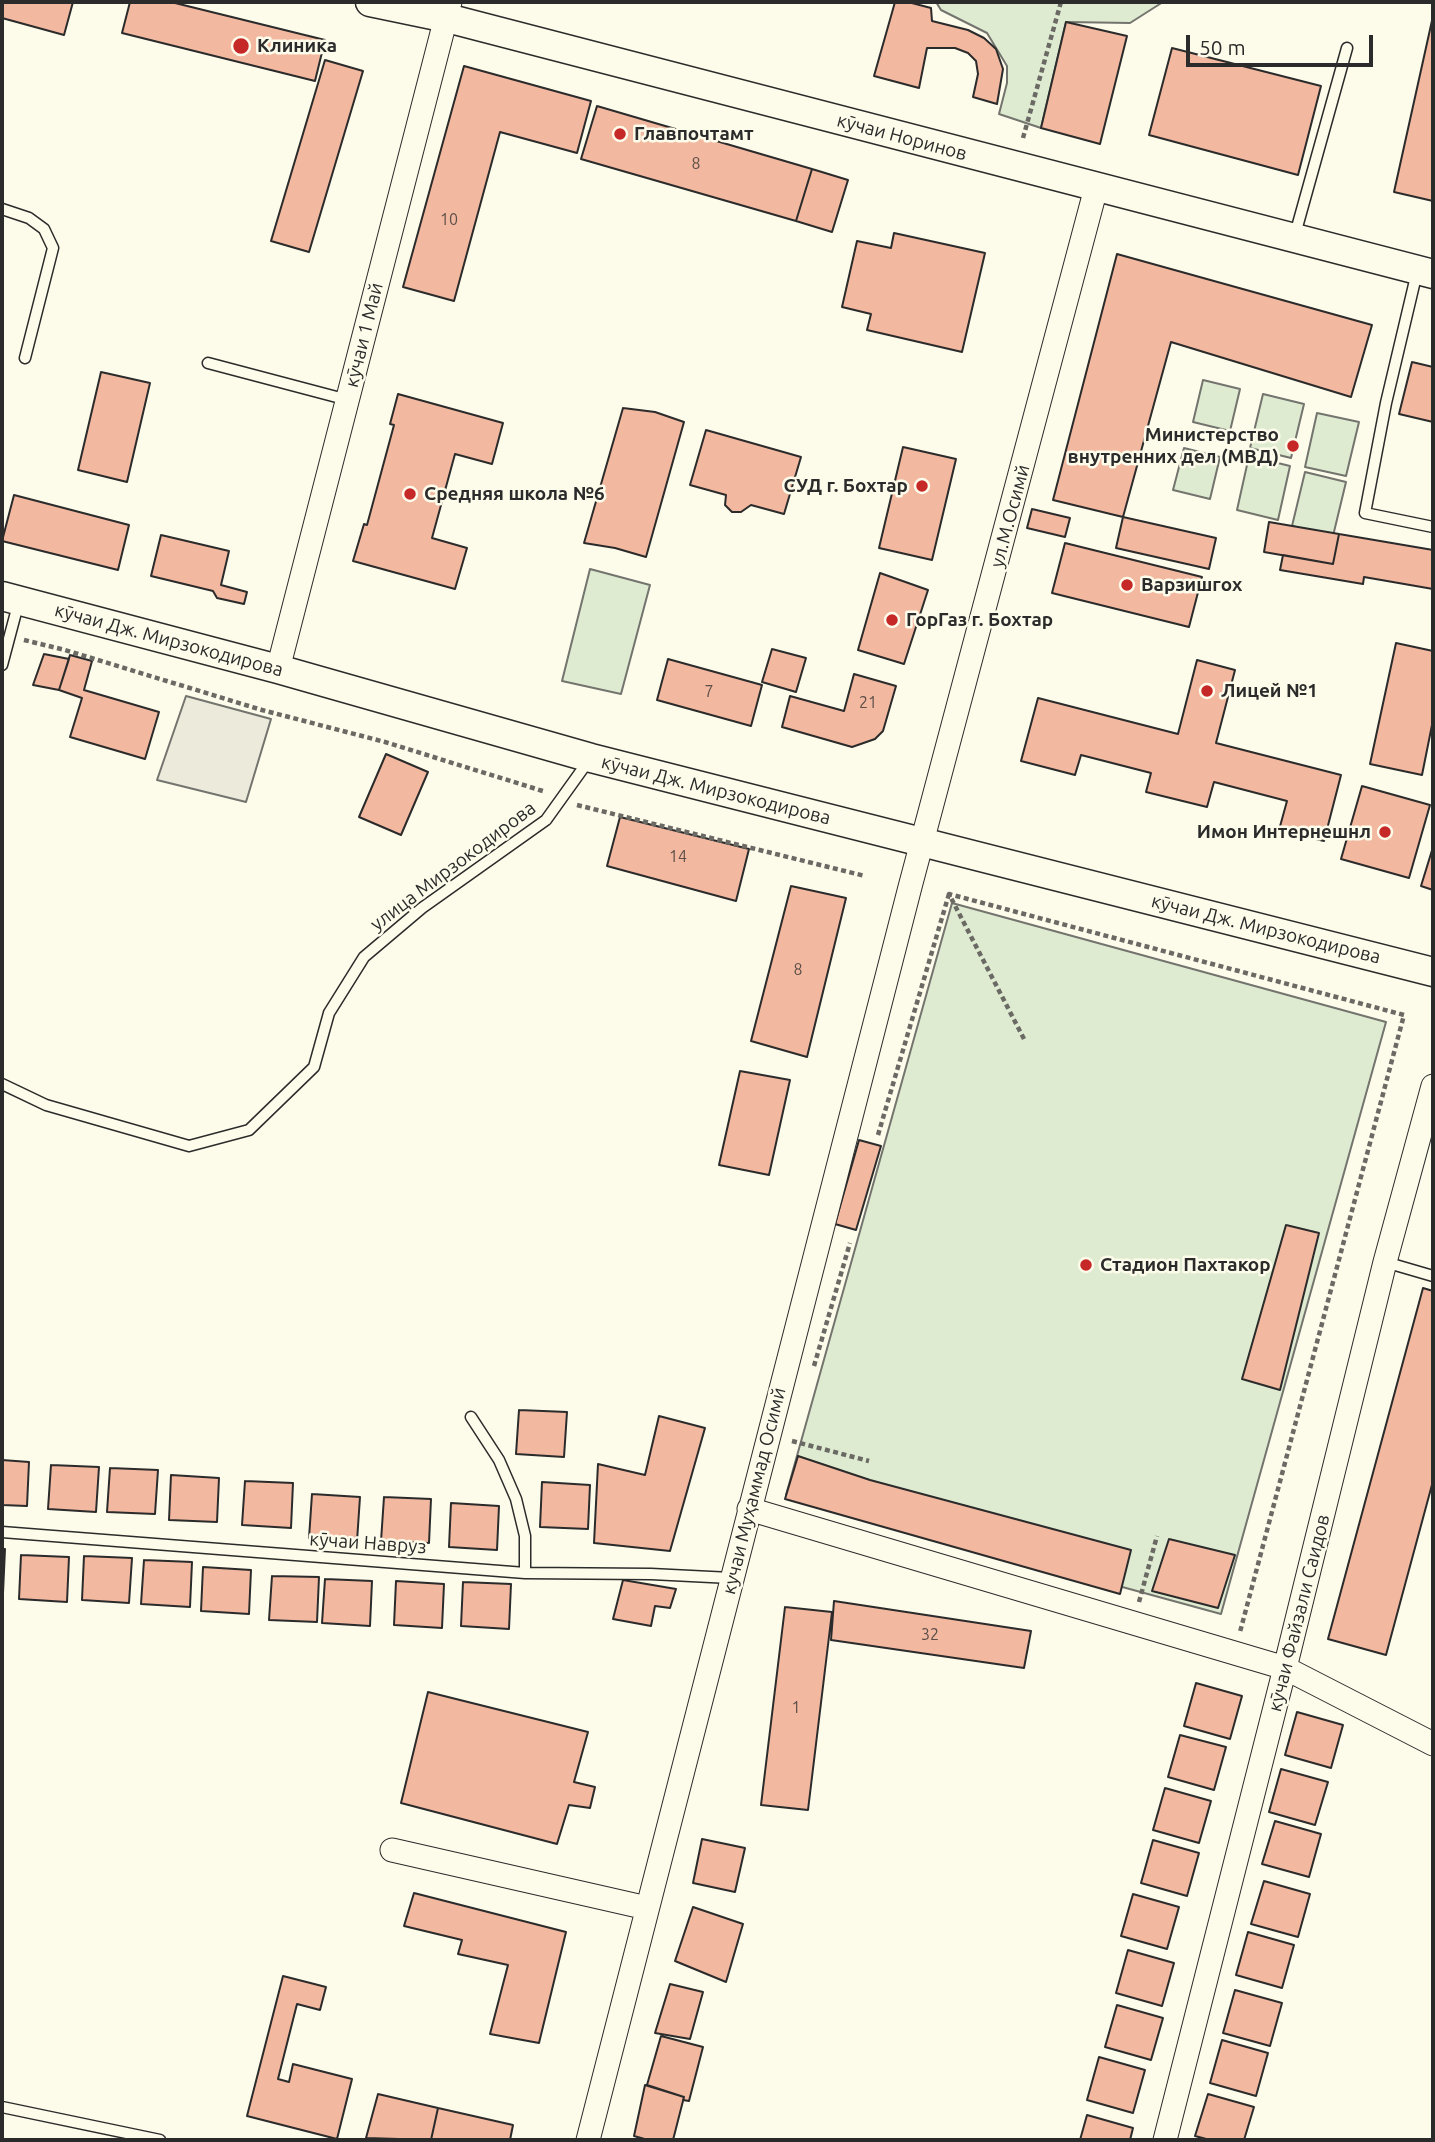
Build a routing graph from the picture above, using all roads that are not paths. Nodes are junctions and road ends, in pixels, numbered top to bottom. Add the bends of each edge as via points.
1 (370, 2) edge
2 (448, 10) edge
3 (1347, 48) dead end
4 (1096, 188) junction
5 (2, 209) edge
6 (1294, 238) junction
7 (1425, 271) edge
8 (25, 358) dead end
9 (208, 363) dead end
10 (348, 400) junction
11 (1433, 527) edge
12 (10, 598) edge
13 (2, 665) edge
14 (278, 668) junction
15 (591, 758) junction
16 (923, 843) junction
17 (1433, 972) edge
18 (2, 1084) edge
19 (1433, 1086) edge
20 (1385, 1262) junction
21 (1433, 1276) edge
22 (471, 1418) dead end
23 (749, 1509) junction
24 (2, 1532) edge
25 (524, 1573) junction
26 (731, 1578) junction
27 (1285, 1668) junction
28 (1433, 1744) edge
29 (392, 1850) dead end
30 (648, 1908) junction
31 (2, 2107) edge
32 (160, 2140) edge
33 (588, 2140) edge
34 (1165, 2140) edge

1 - 2 street, кӯчаи Норинов
2 - 4 street, кӯчаи Норинов
2 - 10 street, кӯчаи 1 Май
3 - 6 lane
4 - 6 street, кӯчаи Норинов
4 - 16 street, ул.М.Осимй
5 - 8 lane via 44,229 53,248
6 - 7 street, кӯчаи Норинов
7 - 11 lane via 1386,403 1365,513
9 - 10 lane
10 - 14 street, кӯчаи 1 Май
12 - 13 lane via 10,636
12 - 14 street, кӯчаи Дж. Мирзокодирова
14 - 15 street, кӯчаи Дж. Мирзокодирова
15 - 16 street, кӯчаи Дж. Мирзокодирова
15 - 18 lane, улица Мирзокодирова via 546,820 422,908 363,957 329,1013 314,1067 249,1130 190,1146 46,1105
16 - 17 street, кӯчаи Дж. Мирзокодирова
16 - 23 street, кучаи Муҳаммад Осимй
19 - 20 street, кӯчаи Файзали Саидов
20 - 21 lane
20 - 27 street, кӯчаи Файзали Саидов
22 - 25 lane via 499,1460 516,1499 525,1536
23 - 26 street, кучаи Муҳаммад Осимй
23 - 27 street
24 - 25 lane, кӯчаи Навруз
25 - 26 lane, кӯчаи Навруз
26 - 30 street, кучаи Муҳаммад Осимй
27 - 28 street
27 - 34 street, кӯчаи Файзали Саидов
29 - 30 street
30 - 33 street, кучаи Муҳаммад Осимй
31 - 32 lane

